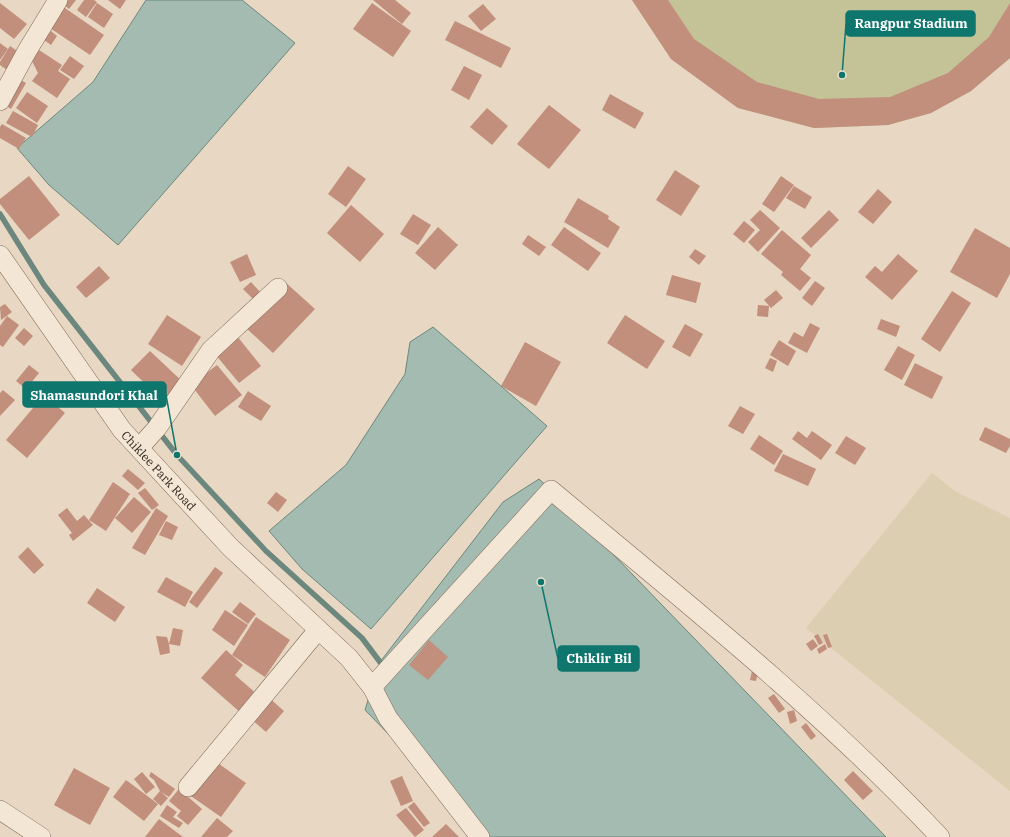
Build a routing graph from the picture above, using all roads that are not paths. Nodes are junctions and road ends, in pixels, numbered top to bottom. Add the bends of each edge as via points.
1 (58, 0) edge
2 (0, 101) edge
3 (0, 255) edge
4 (278, 288) dead end
5 (139, 448) junction
6 (318, 630) junction
7 (372, 687) junction
8 (188, 787) dead end
9 (0, 810) edge
10 (41, 837) edge
11 (480, 837) edge
12 (940, 837) edge

1 - 2 street
3 - 5 street, Chiklee Park Road via 117,423
4 - 5 street via 211,350
5 - 6 street, Chiklee Park Road via 230,547
6 - 7 street, Chiklee Park Road via 349,658
6 - 8 street
7 - 11 street, Chiklee Park Road via 388,718
7 - 12 street via 551,490 726,636 889,784
9 - 10 street

